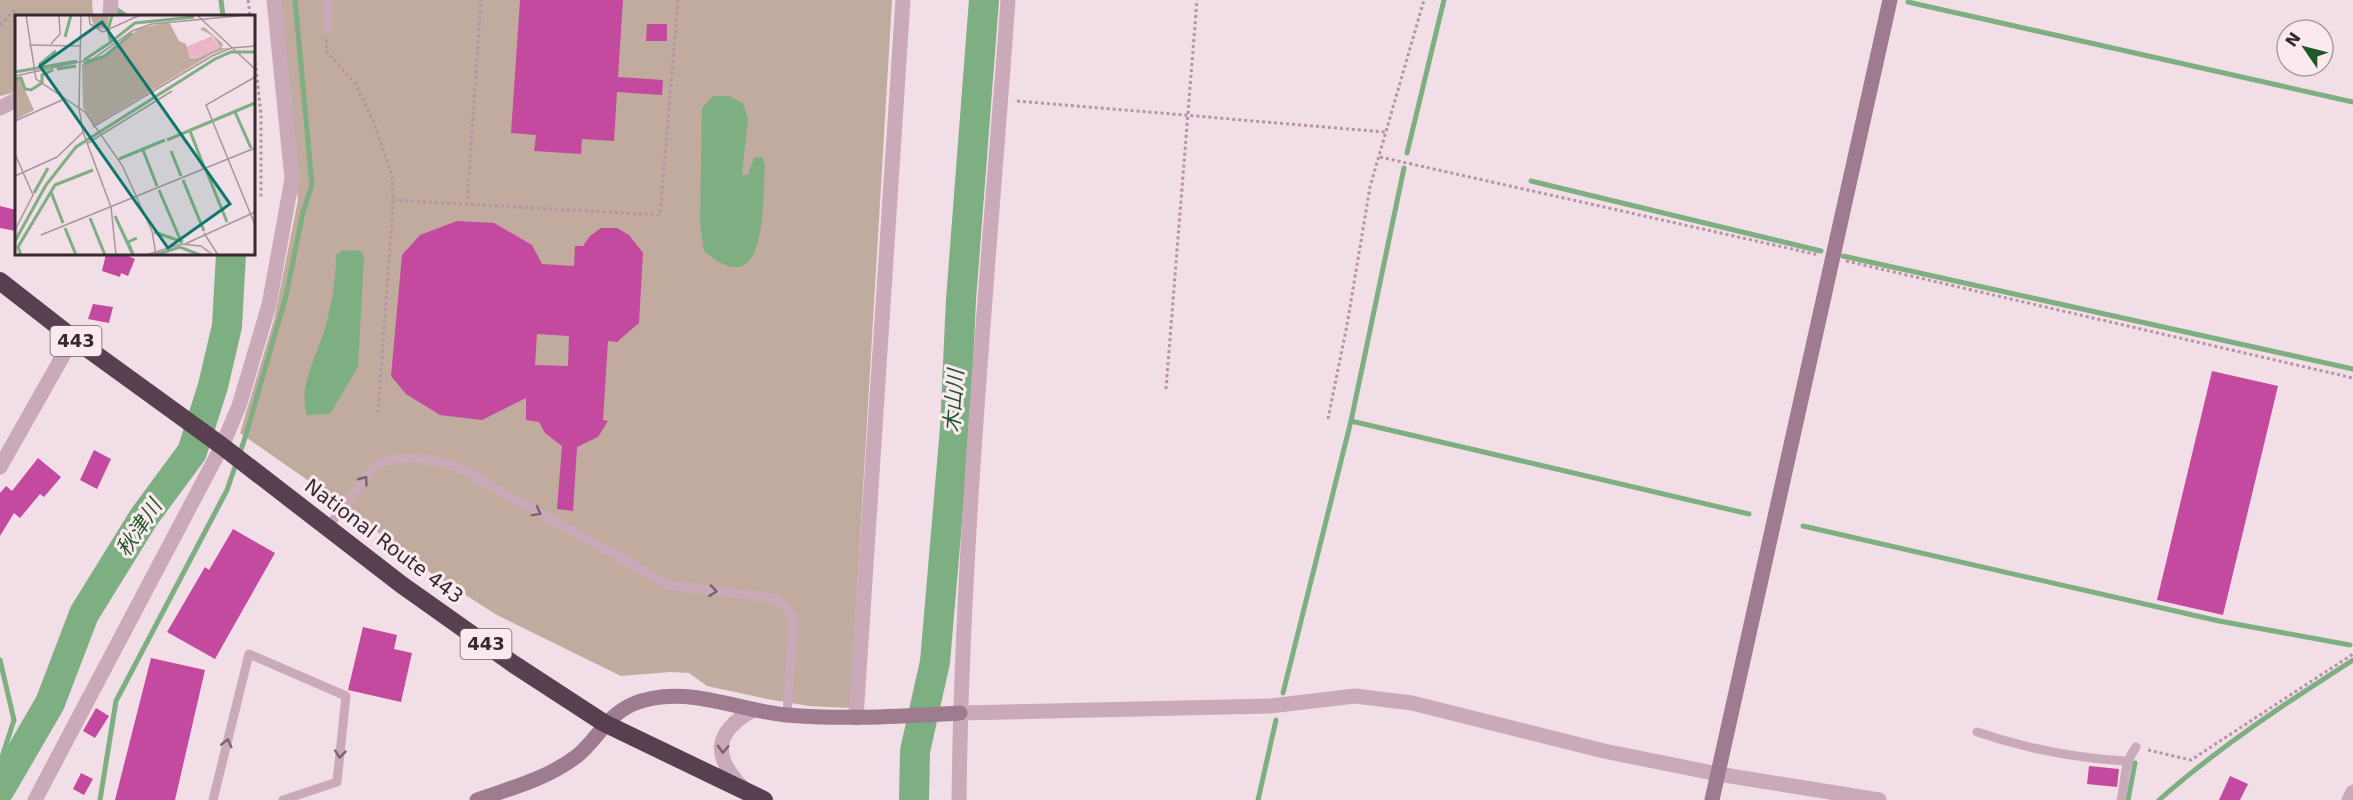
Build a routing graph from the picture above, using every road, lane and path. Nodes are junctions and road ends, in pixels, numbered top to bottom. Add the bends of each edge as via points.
1 (111, 0) edge
2 (248, 0) edge
3 (274, 0) edge
4 (327, 0) edge
5 (481, 0) edge
6 (678, 0) edge
7 (903, 0) edge
8 (1008, 0) edge
9 (1197, 0) edge
10 (1424, 0) edge
11 (1890, 0) edge
12 (16, 9) dead end
13 (110, 15) edge
14 (250, 15) edge
15 (0, 25) edge
16 (328, 27) joint
17 (255, 59) edge
18 (1001, 99) junction
19 (15, 100) edge
20 (0, 108) edge
21 (1190, 116) junction
22 (1385, 132) junction
23 (1380, 157) junction
24 (261, 196) dead end
25 (393, 200) junction
26 (467, 205) junction
27 (1832, 257) junction
28 (0, 281) edge
29 (73, 338) junction
30 (2353, 378) edge
31 (1166, 389) dead end
32 (378, 412) dead end
33 (1328, 419) dead end
34 (233, 454) junction
35 (0, 467) edge
36 (328, 527) junction
37 (2353, 654) edge
38 (753, 710) junction
39 (960, 713) junction
40 (787, 715) junction
41 (861, 717) junction
42 (604, 723) junction
43 (1977, 732) dead end
44 (2136, 747) joint
45 (2126, 760) junction
46 (1718, 774) junction
47 (2353, 792) edge
48 (756, 797) edge
49 (35, 800) edge
50 (213, 800) edge
51 (283, 800) edge
52 (477, 800) edge
53 (959, 800) edge
54 (1712, 800) edge
55 (1879, 800) edge
56 (2121, 800) edge
57 (2349, 800) edge

1 - 13 street
2 - 14 path
3 - 34 street via 292,179 269,305 239,406
4 - 16 lane
5 - 26 path
6 - 26 path via 660,214
7 - 41 street
8 - 18 street
9 - 21 path
10 - 22 path
11 - 27 street
12 - 15 path
16 - 25 path via 326,51 355,82 372,118 392,176
17 - 24 path via 261,114
18 - 21 path
18 - 39 street
19 - 20 street
21 - 22 path
21 - 31 path
22 - 23 path
23 - 27 path
23 - 33 path via 1360,233
25 - 26 path
25 - 32 path
27 - 30 path
27 - 46 street
28 - 29 highway, National Route 443 / 443
29 - 34 highway, National Route 443 / 443
29 - 35 street
34 - 36 highway, National Route 443 / 443
34 - 49 street
36 -> 40 lane via 375,466 386,460 423,459 457,467 669,585 773,598 783,603 793,621
36 - 42 highway, National Route 443 / 443 via 457,624
37 - 44 path via 2191,760
38 - 40 street
38 - 42 street via 702,698 671,696 633,704
38 -> 48 street via 726,730 720,746 732,777
39 - 41 street
39 - 46 street via 1270,706 1355,696 1412,703 1604,751
39 - 53 street
40 - 41 street
42 - 48 highway, National Route 443 / 443
42 - 52 street via 579,755 549,774
43 - 45 lane via 2050,753
44 - 45 lane
45 - 56 lane
46 - 54 street
46 - 55 street
47 - 57 street
50 -> 51 lane via 249,654 346,696 337,782

